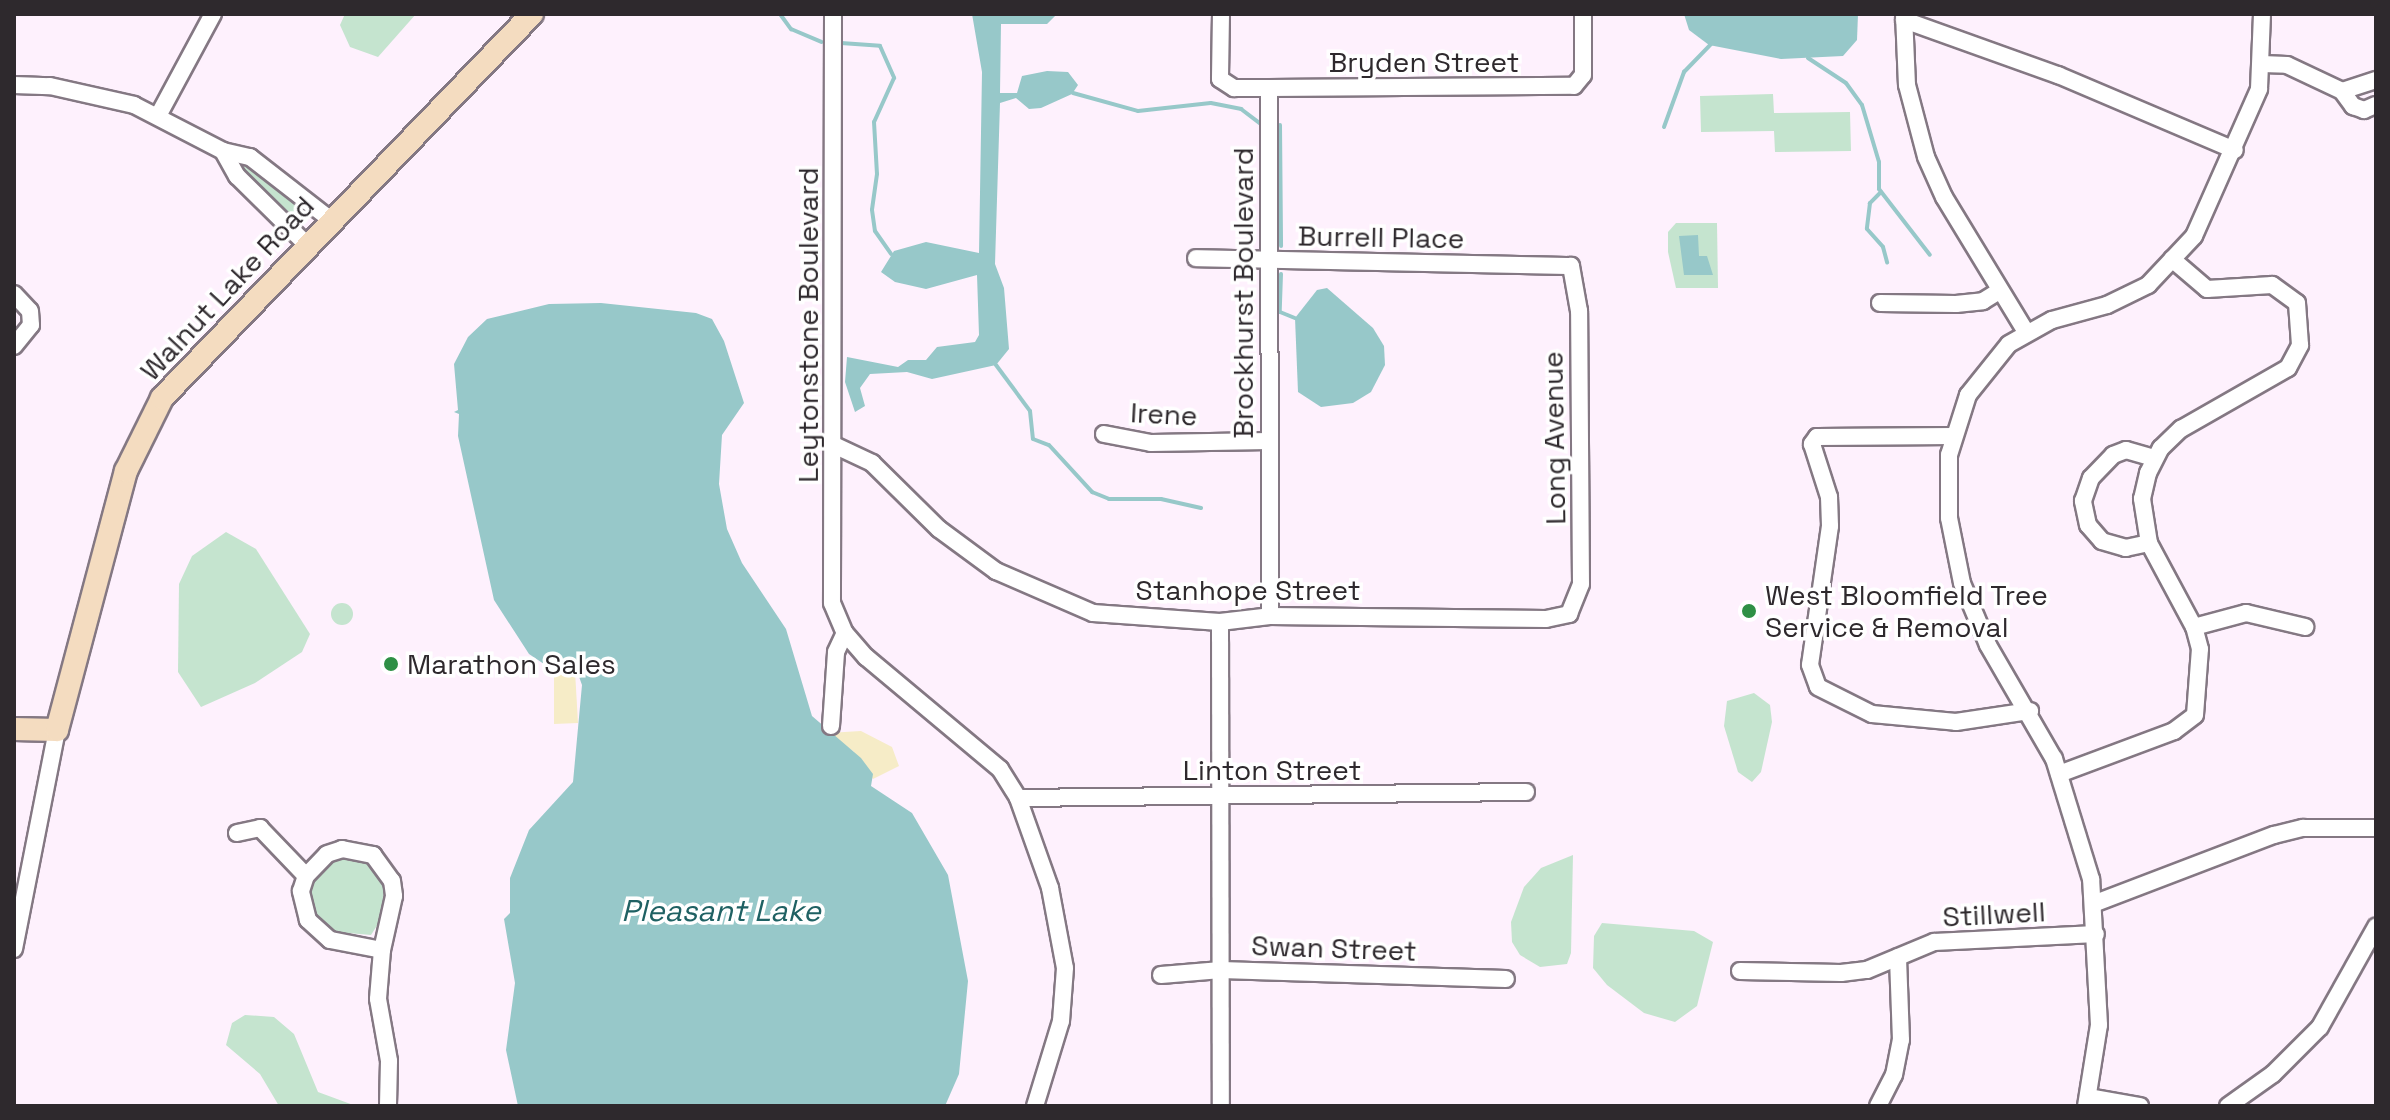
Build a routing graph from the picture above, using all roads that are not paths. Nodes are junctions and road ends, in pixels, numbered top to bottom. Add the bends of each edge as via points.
1 (213, 14) edge
2 (532, 14) edge
3 (833, 14) edge
4 (1221, 14) edge
5 (1583, 14) edge
6 (2262, 14) edge
7 (1904, 17) edge
8 (2262, 64) junction
9 (2376, 80) edge
10 (14, 85) edge
11 (1269, 88) junction
12 (2342, 91) junction
13 (2376, 105) edge
14 (158, 116) junction
15 (2235, 150) junction
16 (223, 151) junction
17 (331, 220) junction
18 (307, 245) junction
19 (1196, 258) dead end
20 (2172, 259) junction
21 (1268, 260) junction
22 (1565, 265) joint
23 (1999, 291) junction
24 (14, 294) edge
25 (1880, 303) dead end
26 (2026, 332) junction
27 (14, 346) edge
28 (1104, 434) dead end
29 (1954, 436) junction
30 (1269, 441) junction
31 (836, 446) junction
32 (2154, 458) junction
33 (2149, 543) junction
34 (1569, 614) joint
35 (1270, 616) junction
36 (1220, 622) junction
37 (2194, 627) junction
38 (2305, 627) dead end
39 (845, 633) junction
40 (2030, 711) junction
41 (831, 726) dead end
42 (14, 729) edge
43 (57, 730) junction
44 (2059, 774) junction
45 (1526, 792) dead end
46 (1220, 796) junction
47 (1018, 798) junction
48 (2376, 828) edge
49 (237, 833) dead end
50 (306, 876) junction
51 (2093, 904) junction
52 (2376, 927) edge
53 (2096, 934) junction
54 (14, 949) edge
55 (382, 950) junction
56 (1898, 957) junction
57 (1221, 970) junction
58 (1740, 971) dead end
59 (1161, 975) dead end
60 (1506, 979) dead end
61 (2087, 1102) edge
62 (388, 1106) edge
63 (1035, 1106) edge
64 (1221, 1106) edge
65 (1878, 1106) edge
66 (2140, 1106) edge
67 (2228, 1106) edge

1 - 14 street
2 - 17 street, Walnut Lake Road
3 - 31 street, Leytonstone Boulevard
4 - 11 street via 1220,79 1234,88
5 - 11 street, Bryden Street via 1583,75 1577,84
6 - 8 street
7 - 15 street via 2047,70
7 - 23 street via 1907,85 1926,157
8 - 12 street via 2287,65
8 - 15 street via 2259,89
9 - 12 street
10 - 14 street via 96,94
11 - 21 street, Brockhurst Boulevard
12 - 13 street via 2353,106 2364,110
14 - 16 street
15 - 20 street via 2194,236
16 - 17 street via 260,163
16 - 18 street via 237,176
17 - 18 street, Walnut Lake Road
18 - 43 street, Walnut Lake Road via 162,398 141,435 111,524
19 - 21 street, Burrell Place
20 - 26 street via 2148,285
20 - 32 street via 2207,289 2272,285 2297,303 2300,345 2288,368 2181,429
21 - 22 street, Burrell Place
21 - 30 street, Brockhurst Boulevard
22 - 34 street, Long Avenue via 1576,274 1579,326 1581,584
23 - 25 street via 1983,301 1956,304
23 - 26 street
24 - 27 street via 30,311 31,325
26 - 29 street via 1980,376
28 - 30 street, Irene via 1151,443
29 - 40 street via 1947,485 1962,583 1988,645
29 - 40 street via 1817,437 1812,444 1829,497 1830,526 1810,665 1818,687 1872,714 1956,722
30 - 35 street, Brockhurst Boulevard
31 - 36 street, Stanhope Street via 872,463 965,550 1047,596 1093,613
31 - 39 street, Leytonstone Boulevard via 832,603
32 - 33 street via 2142,499
32 - 33 street via 2126,450 2113,455 2091,478 2083,501 2088,525 2102,541 2126,548
33 - 37 street
34 - 35 street, Stanhope Street via 1546,619
35 - 36 street, Stanhope Street
36 - 46 street
37 - 38 street via 2246,613
37 - 44 street via 2201,663 2195,715 2174,731
39 - 41 street via 836,652
39 - 47 street, Leytonstone Boulevard via 1000,769
40 - 44 street
42 - 43 street
43 - 54 street, Walnut Lake Road
44 - 51 street via 2083,845
45 - 46 street, Linton Street
46 - 47 street, Linton Street
46 - 57 street
47 - 63 street, Leytonstone Boulevard via 1050,888 1065,968 1061,1021
48 - 51 street via 2303,828 2274,835
49 - 50 street via 260,828
50 - 55 street via 302,906 318,932 330,940
50 - 55 street via 315,863 342,849 373,855 385,865 394,896
51 - 53 street
52 - 67 street via 2320,1027 2273,1074
53 - 56 street, Stillwell via 1934,942
53 - 61 street via 2099,1025
55 - 62 street via 378,999 386,1037
56 - 58 street, Stillwell via 1841,973
56 - 65 street via 1901,1040 1894,1075
57 - 59 street, Swan Street
57 - 60 street, Swan Street
57 - 64 street
61 - 66 street

